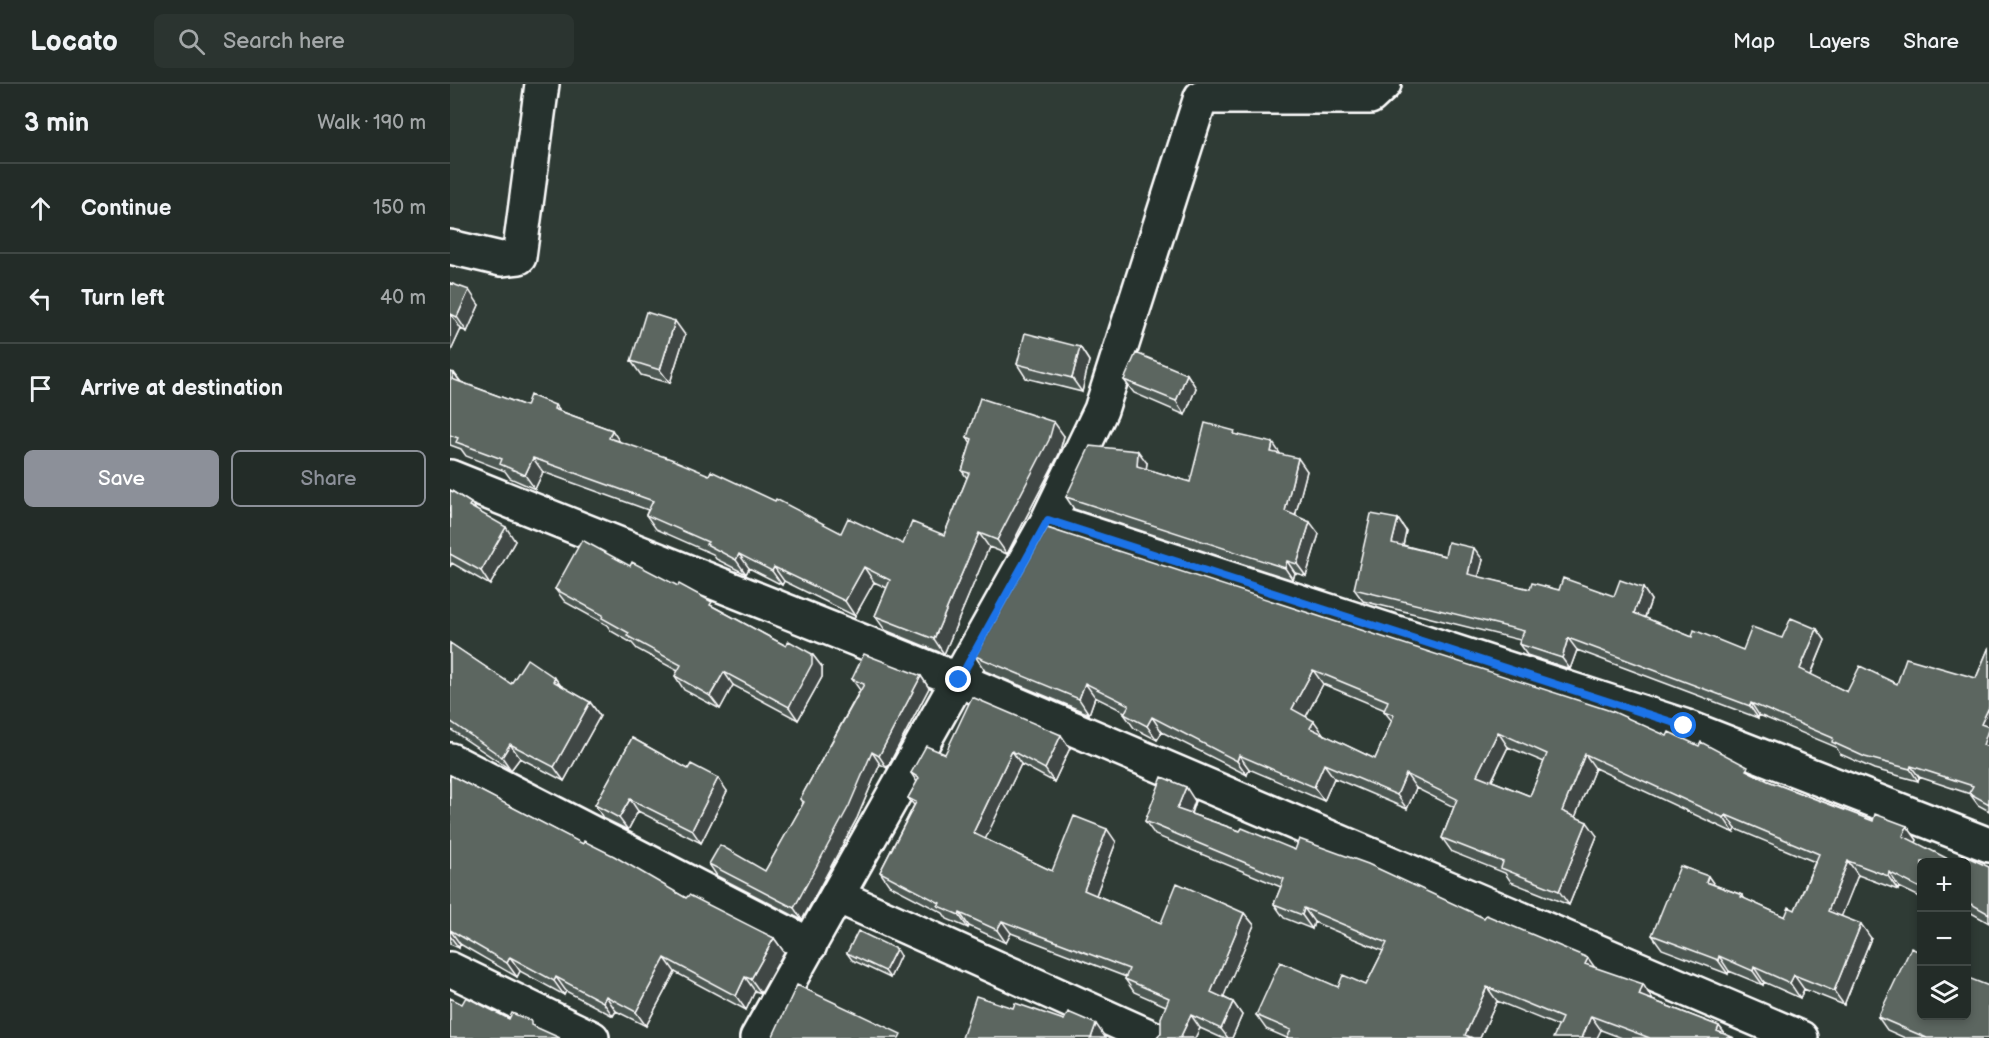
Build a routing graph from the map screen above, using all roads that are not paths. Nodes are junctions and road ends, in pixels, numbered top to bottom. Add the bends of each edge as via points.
1 (542, 84) edge
2 (1384, 84) edge
3 (450, 247) edge
4 (450, 477) edge
5 (1048, 520) junction
6 (959, 680) junction
7 (450, 760) edge
8 (1989, 845) edge
9 (837, 896) junction
10 (810, 945) junction
11 (450, 969) edge
12 (592, 1038) edge
13 (757, 1038) edge
14 (1153, 1038) edge
15 (1802, 1038) edge

1 - 3 street via 519,257 501,259
2 - 5 street via 1370,97 1201,97 1101,410
4 - 6 street
5 - 6 street
5 - 8 street via 1684,726
6 - 9 street
6 - 15 street
7 - 10 street
9 - 10 street
9 - 14 street
10 - 13 street
11 - 12 street

